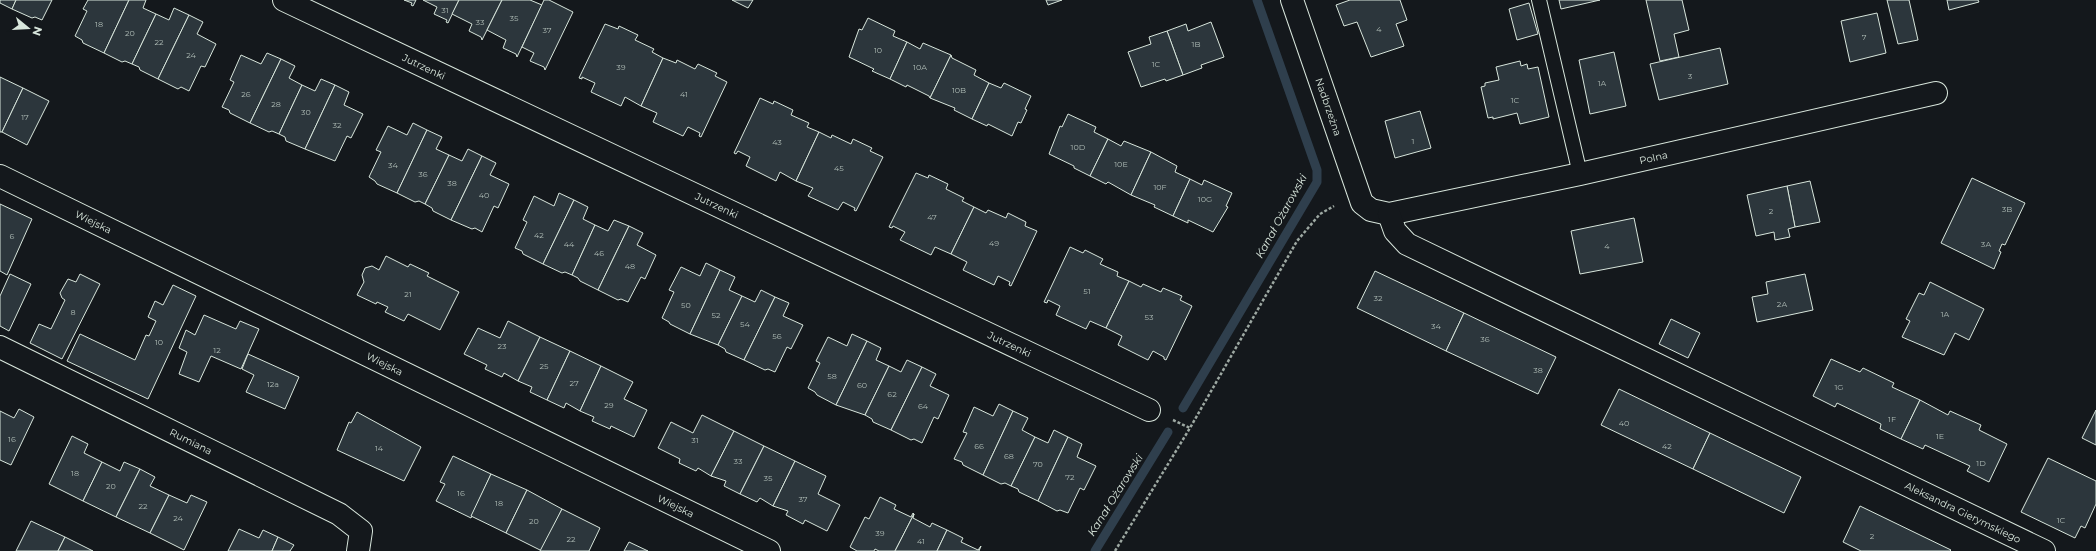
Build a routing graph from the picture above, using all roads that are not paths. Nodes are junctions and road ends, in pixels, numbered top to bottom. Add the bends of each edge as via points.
1 (284, 0) edge
2 (1292, 0) edge
3 (1539, 0) edge
4 (1936, 93) dead end
5 (1580, 174) junction
6 (0, 176) edge
7 (1374, 209) junction
8 (0, 347) edge
9 (1149, 410) dead end
10 (1883, 473) joint
11 (358, 551) edge
12 (769, 551) edge
13 (2044, 551) edge

1 - 9 street, Jutrzenki
2 - 7 street, Nadbrzeżna
3 - 5 lane
4 - 5 street, Polna
5 - 7 street, Polna
6 - 12 street, Wiejska
7 - 10 street, Nadbrzeżna via 1407,244
8 - 11 street, Rumiana via 339,514 361,531
10 - 13 street, Aleksandra Gierymskiego

